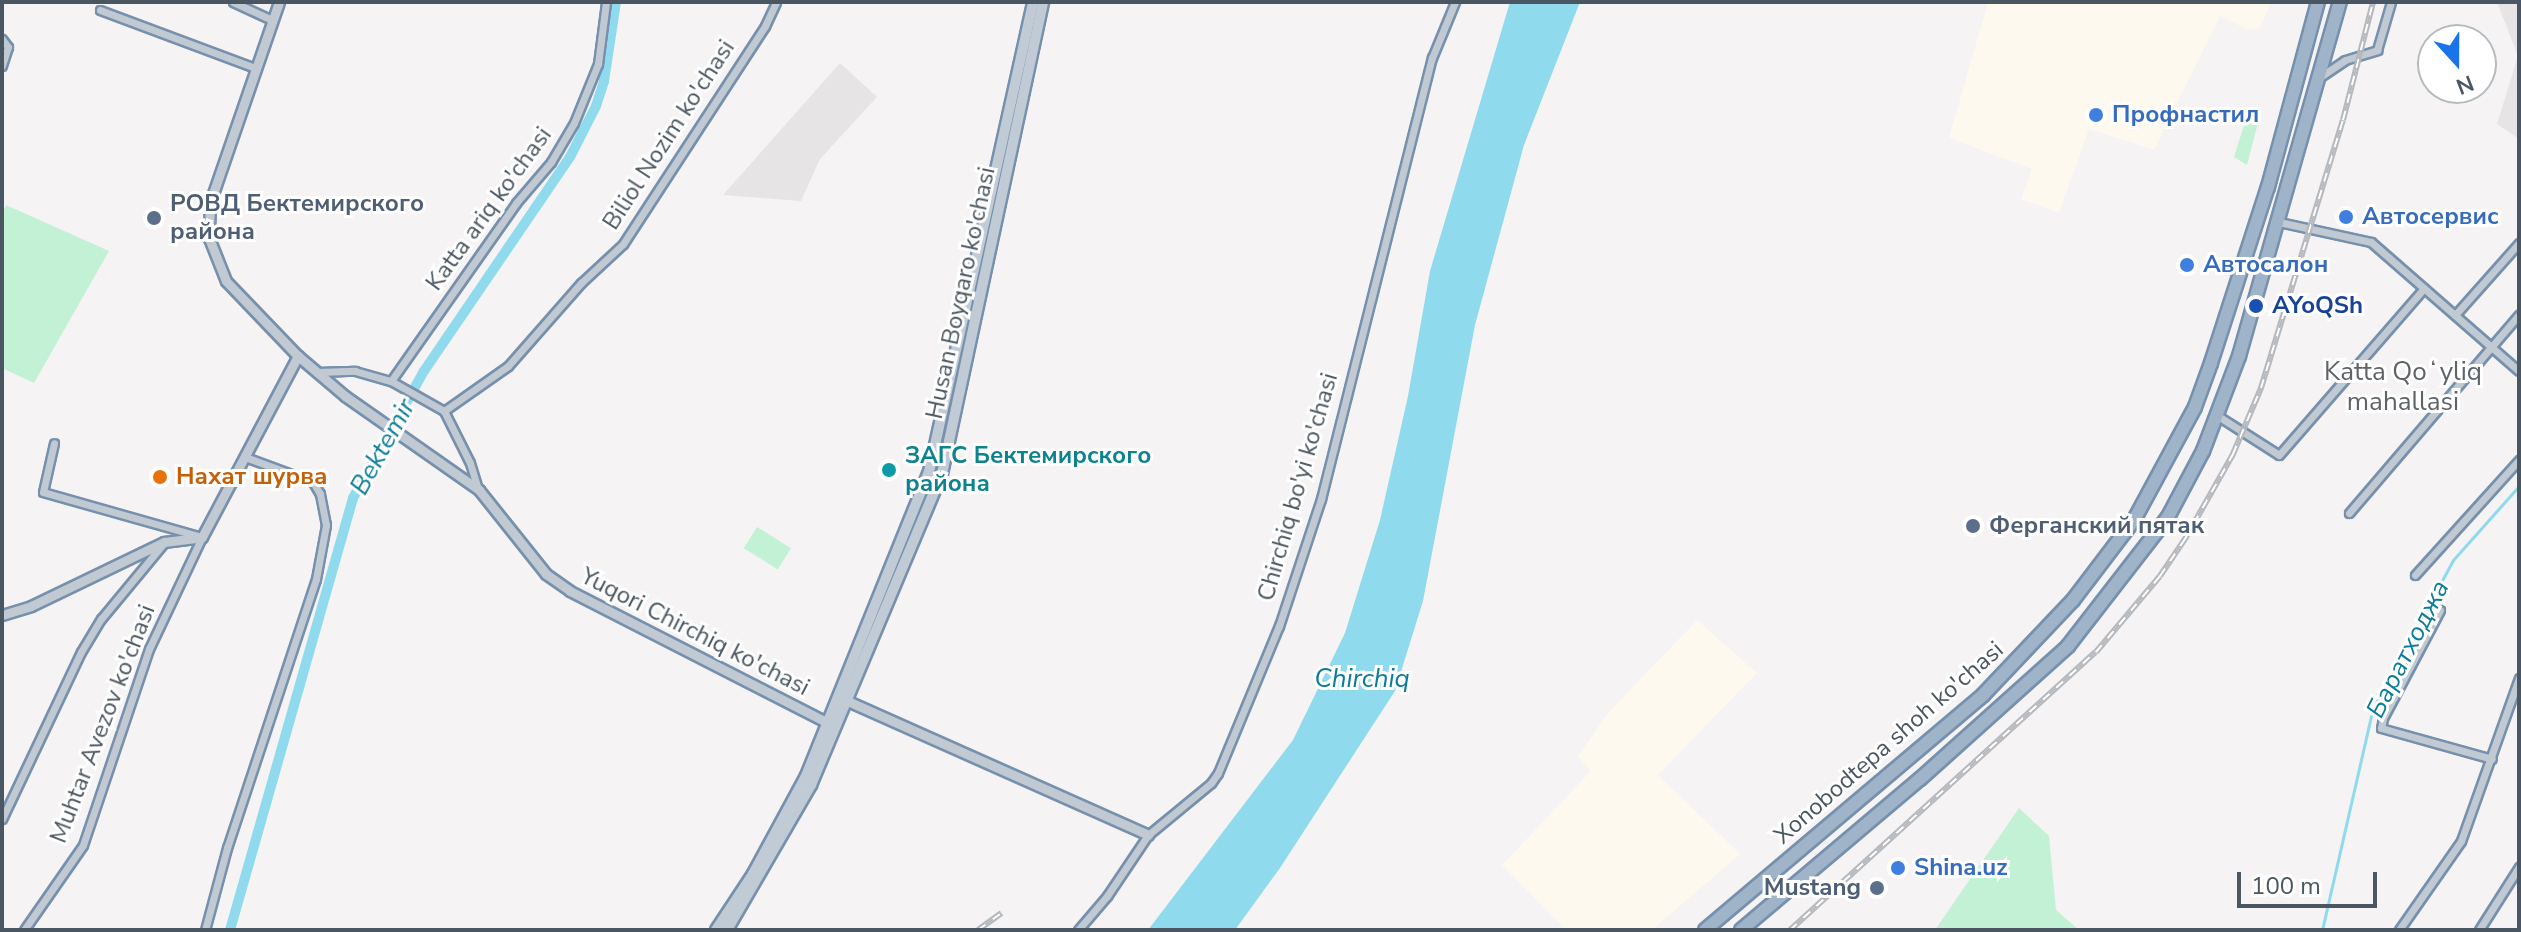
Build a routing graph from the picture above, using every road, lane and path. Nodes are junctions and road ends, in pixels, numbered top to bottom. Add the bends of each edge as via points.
1 (233, 2) edge
2 (279, 2) edge
3 (606, 2) edge
4 (776, 2) edge
5 (1033, 2) edge
6 (1043, 2) edge
7 (1455, 2) edge
8 (2318, 2) edge
9 (2340, 2) edge
10 (2391, 2) edge
11 (100, 10) dead end
12 (272, 20) junction
13 (2, 39) edge
14 (2, 66) edge
15 (255, 68) junction
16 (2319, 79) junction
17 (2279, 222) junction
18 (2519, 243) edge
19 (2424, 288) junction
20 (2455, 315) junction
21 (2519, 315) edge
22 (2491, 347) junction
23 (298, 356) junction
24 (2519, 371) edge
25 (317, 372) junction
26 (391, 381) junction
27 (949, 394) junction
28 (961, 396) junction
29 (2199, 399) junction
30 (444, 411) junction
31 (2220, 411) junction
32 (54, 443) dead end
33 (245, 457) junction
34 (2519, 460) edge
35 (479, 490) junction
36 (2349, 513) dead end
37 (202, 537) junction
38 (164, 542) junction
39 (2415, 575) dead end
40 (2440, 610) dead end
41 (2, 615) edge
42 (2027, 652) junction
43 (2043, 668) junction
44 (2519, 678) edge
45 (843, 699) junction
46 (832, 725) junction
47 (2492, 759) junction
48 (2, 819) edge
49 (1148, 835) junction
50 (2519, 867) edge
51 (756, 876) junction
52 (24, 930) edge
53 (205, 930) edge
54 (716, 930) edge
55 (727, 930) edge
56 (1078, 930) edge
57 (1705, 930) edge
58 (1741, 930) edge
59 (2399, 930) edge
60 (2479, 930) edge

1 - 12 street
2 - 12 street, Yuqori Chirchiq ko'chasi
3 - 26 street, Katta ariq ko'chasi via 598,64 574,123
4 - 30 street, Biliol Nozim ko'chasi via 623,244 508,366
5 - 27 main road, Husan Boyqaro ko'chasi
6 - 28 main road, Husan Boyqaro ko'chasi
7 - 49 street, Chirchiq bo'yi ko'chasi via 1428,73 1321,499 1279,626 1218,773
8 - 29 highway, Xonobodtepa shoh ko'chasi via 2266,192
9 - 16 highway, Xonobodtepa shoh ko'chasi
10 - 16 street via 2377,50 2345,60
11 - 15 street
12 - 15 street, Yuqori Chirchiq ko'chasi
13 - 14 street via 8,45
15 - 23 street, Yuqori Chirchiq ko'chasi via 210,202 209,238 226,281
16 - 17 highway, Xonobodtepa shoh ko'chasi
17 - 19 street via 2371,242
17 - 31 highway, Xonobodtepa shoh ko'chasi
18 - 20 street
19 - 20 street
19 - 31 street via 2279,455
20 - 22 street
21 - 22 street
22 - 24 street
22 - 36 street
23 - 25 street, Yuqori Chirchiq ko'chasi
23 - 33 street, Muhtar Avezov ko'chasi
25 - 26 street via 355,371
25 - 35 street, Yuqori Chirchiq ko'chasi
26 - 30 street
27 - 28 main road
27 - 45 main road, Husan Boyqaro ko'chasi via 929,472
28 - 45 main road, Husan Boyqaro ko'chasi via 942,474 922,526
29 - 31 highway
29 - 42 highway, Xonobodtepa shoh ko'chasi via 2134,520
30 - 35 street
31 - 43 highway, Xonobodtepa shoh ko'chasi via 2187,484 2153,539 2068,646
32 - 37 street via 43,492
33 - 37 street, Muhtar Avezov ko'chasi
33 - 53 street via 313,482 324,509 326,536
34 - 39 street
35 - 46 street, Yuqori Chirchiq ko'chasi via 546,574 570,591
37 - 38 street
37 - 52 street, Muhtar Avezov ko'chasi via 149,649 83,845
38 - 41 street
38 - 48 street via 81,652
40 - 47 street via 2381,728
42 - 43 highway
42 - 57 highway, Xonobodtepa shoh ko'chasi
43 - 58 highway, Xonobodtepa shoh ko'chasi
44 - 47 street
45 - 46 main road, Husan Boyqaro ko'chasi
45 - 49 street
46 - 51 main road, Husan Boyqaro ko'chasi
47 - 59 street via 2461,841
49 - 56 street, Chirchiq bo'yi ko'chasi
50 - 60 street
51 - 54 main road, Husan Boyqaro ko'chasi
51 - 55 main road, Husan Boyqaro ko'chasi

